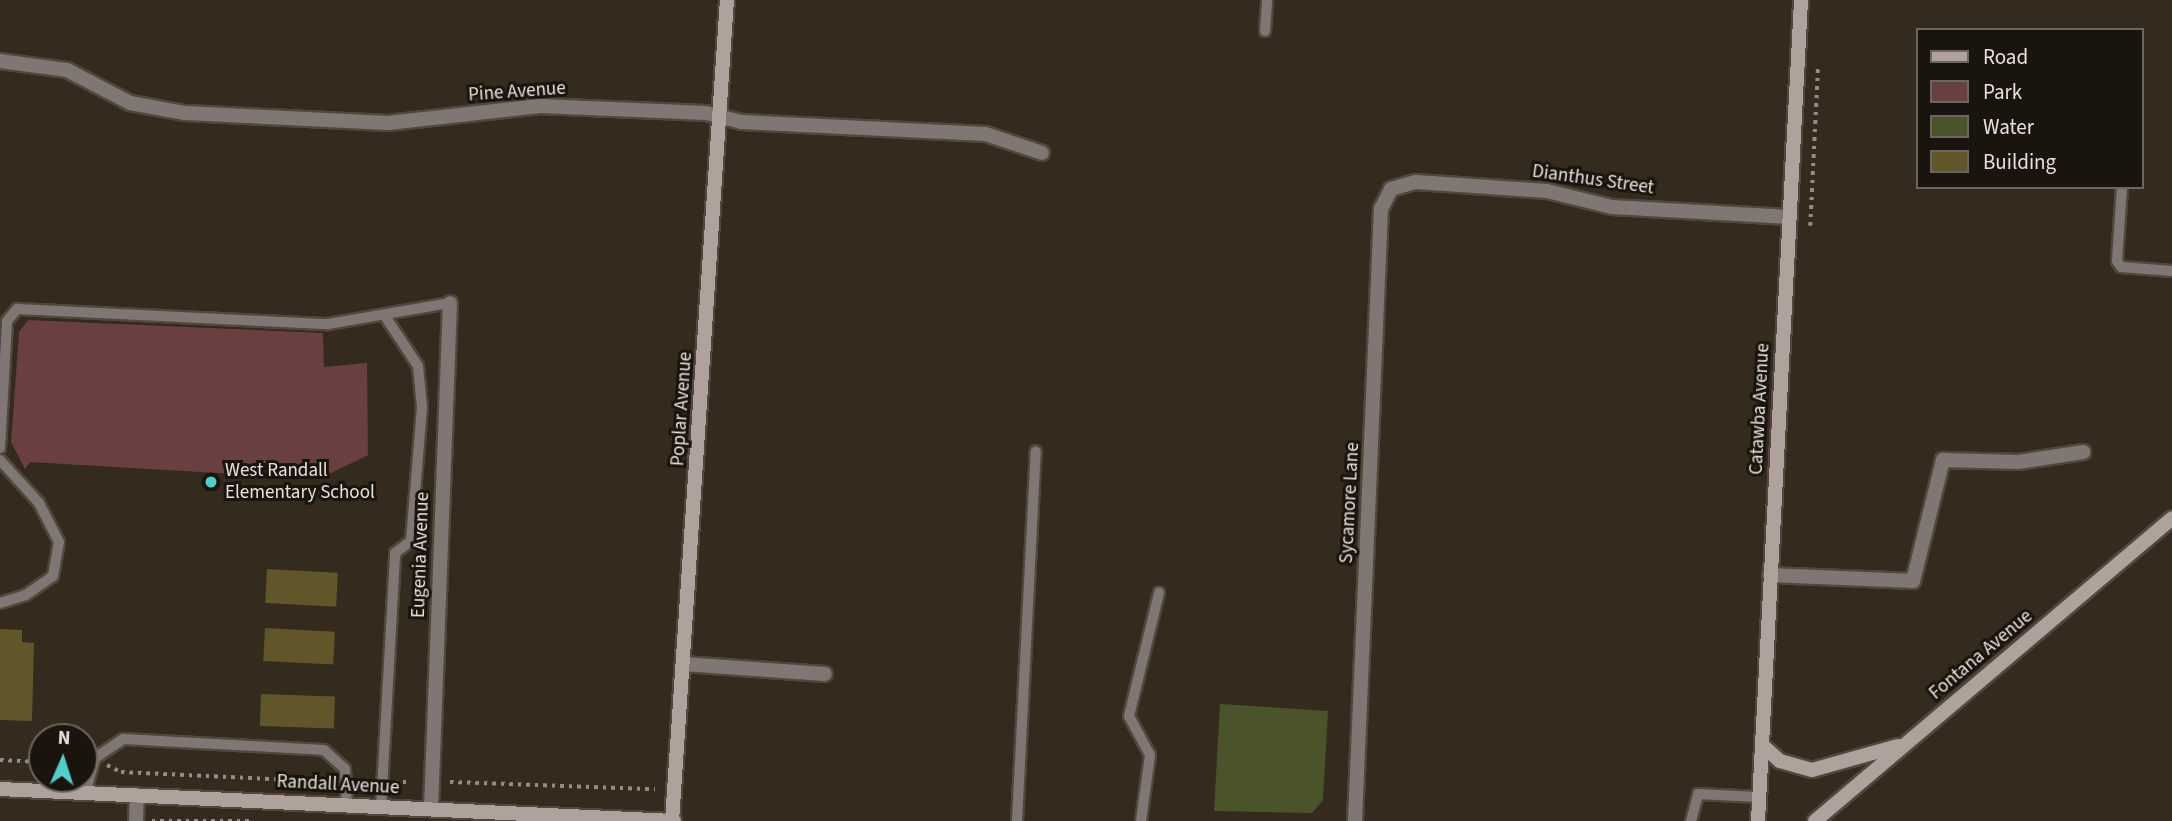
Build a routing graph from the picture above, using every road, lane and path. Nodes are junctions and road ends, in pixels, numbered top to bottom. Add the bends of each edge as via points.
1 (727, 0) edge
2 (1267, 0) edge
3 (1801, 0) edge
4 (1265, 31) dead end
5 (0, 61) edge
6 (1818, 65) dead end
7 (722, 117) junction
8 (1042, 153) dead end
9 (1391, 189) joint
10 (2122, 189) edge
11 (1790, 217) junction
12 (1810, 226) dead end
13 (2172, 271) edge
14 (450, 303) joint
15 (385, 316) junction
16 (0, 448) edge
17 (1037, 451) dead end
18 (2083, 452) dead end
19 (0, 460) edge
20 (2172, 519) edge
21 (1770, 575) junction
22 (1159, 593) dead end
23 (0, 603) edge
24 (683, 664) junction
25 (825, 674) dead end
26 (1906, 743) junction
27 (1762, 745) junction
28 (98, 756) edge
29 (0, 760) edge
30 (28, 761) edge
31 (106, 764) dead end
32 (330, 782) dead end
33 (450, 782) dead end
34 (0, 789) edge
35 (655, 789) dead end
36 (28, 790) edge
37 (85, 793) edge
38 (137, 795) junction
39 (1759, 797) junction
40 (347, 805) junction
41 (381, 807) junction
42 (430, 809) junction
43 (136, 821) edge
44 (152, 821) edge
45 (254, 821) edge
46 (673, 821) edge
47 (1017, 821) edge
48 (1141, 821) edge
49 (1355, 821) edge
50 (1691, 821) edge
51 (1758, 821) edge
52 (1815, 821) edge

1 - 7 street, Poplar Avenue
2 - 4 lane
3 - 11 street, Catawba Avenue
5 - 7 street, Pine Avenue via 67,70 130,103 185,113 388,123 540,106
6 - 12 path
7 - 8 street, Pine Avenue via 986,134
7 - 24 street, Poplar Avenue
9 - 11 street, Dianthus Street via 1416,182 1547,191 1612,207
9 - 49 street, Sycamore Lane via 1381,209
10 - 13 lane via 2117,261 2121,267
11 - 21 street, Catawba Avenue
14 - 15 lane
14 - 42 street, Eugenia Avenue
15 - 16 lane via 328,324 17,309 7,321
15 - 41 lane via 418,366 422,407 411,541 395,553
17 - 47 lane
18 - 21 street via 2018,462 1943,460 1913,581
19 - 23 lane via 45,511 58,542 53,576 26,595
20 - 26 street, Fontana Avenue
21 - 27 street, Catawba Avenue
22 - 48 lane via 1129,716 1150,755
24 - 25 street
24 - 46 street, Poplar Avenue
26 - 27 street via 1812,770 1780,761
26 - 52 street, Fontana Avenue
27 - 39 street, Catawba Avenue
28 - 40 lane via 123,739 324,750 345,769
29 - 30 path
31 - 32 path via 121,772
33 - 35 path
34 - 36 street, Randall Avenue
37 - 38 street, Randall Avenue
38 - 40 street, Randall Avenue
38 - 43 street
39 - 50 lane via 1698,794
39 - 51 street, Catawba Avenue
40 - 41 street, Randall Avenue
41 - 42 street, Randall Avenue
42 - 46 street, Randall Avenue
44 - 45 path

